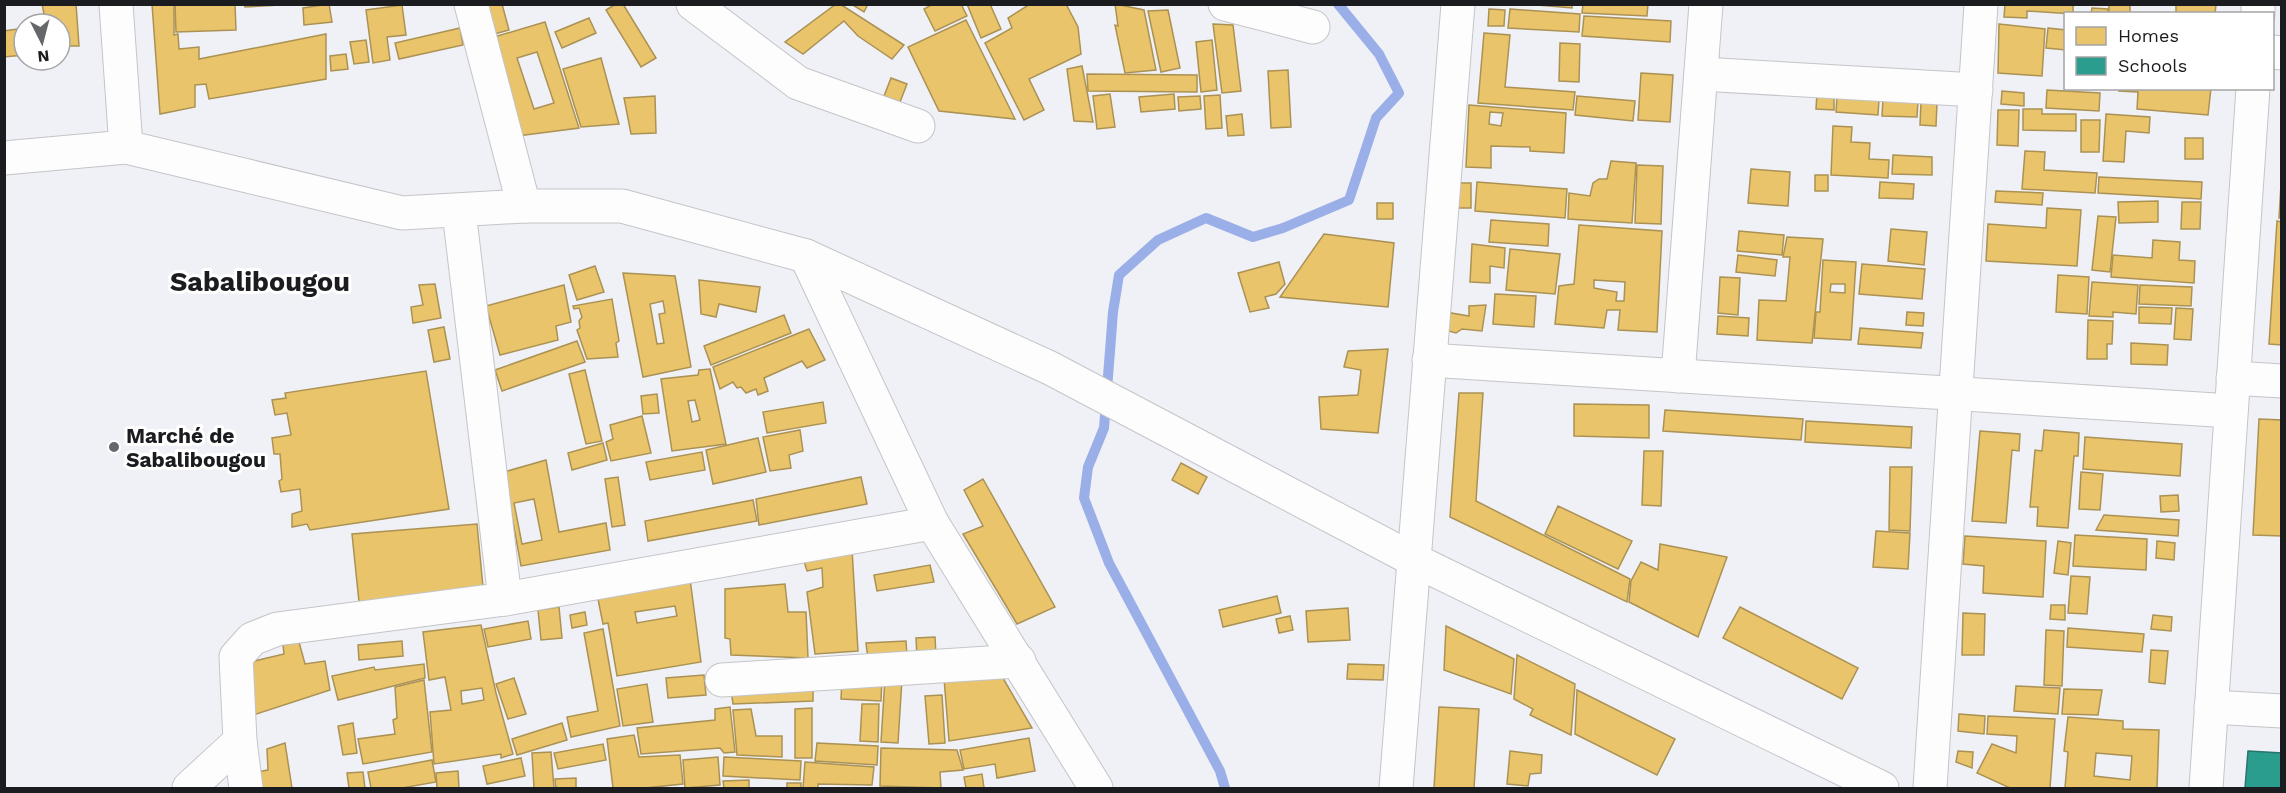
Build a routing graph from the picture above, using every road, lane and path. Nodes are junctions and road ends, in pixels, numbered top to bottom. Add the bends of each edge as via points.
1 (116, 4) edge
2 (471, 4) edge
3 (693, 4) edge
4 (1225, 4) edge
5 (1458, 4) edge
6 (1706, 4) edge
7 (1981, 4) edge
8 (1313, 27) dead end
9 (1701, 74) junction
10 (1976, 90) junction
11 (2253, 90) edge
12 (918, 126) dead end
13 (126, 147) junction
14 (4, 158) edge
15 (524, 206) junction
16 (459, 211) junction
17 (806, 256) junction
18 (1430, 360) junction
19 (1678, 376) junction
20 (2234, 378) junction
21 (2282, 381) edge
22 (1956, 393) junction
23 (2231, 411) junction
24 (932, 523) junction
25 (1414, 560) junction
26 (505, 599) junction
27 (1019, 661) junction
28 (722, 680) dead end
29 (2211, 707) junction
30 (2282, 711) edge
31 (240, 741) junction
32 (189, 789) edge
33 (246, 789) edge
34 (1096, 789) edge
35 (1396, 789) edge
36 (1882, 789) edge
37 (1930, 789) edge
38 (2206, 789) edge

1 - 13 street
2 - 15 street
3 - 12 street via 798,83
4 - 8 street
5 - 18 street
6 - 9 street
7 - 10 street
9 - 10 street
9 - 19 street
10 - 22 street
11 - 20 street
13 - 14 street
13 - 16 street via 402,213
15 - 16 street
15 - 17 street via 622,206
16 - 26 street
17 - 24 street
17 - 25 street via 1050,368
18 - 19 street
18 - 25 street
19 - 22 street
20 - 21 street
20 - 23 street
22 - 23 street
22 - 37 street
23 - 29 street
24 - 26 street
24 - 27 street
25 - 35 street
25 - 36 street
26 - 31 street via 277,629 252,639 236,657
27 - 28 street
27 - 34 street
29 - 30 street
29 - 38 street
31 - 32 street
31 - 33 street

